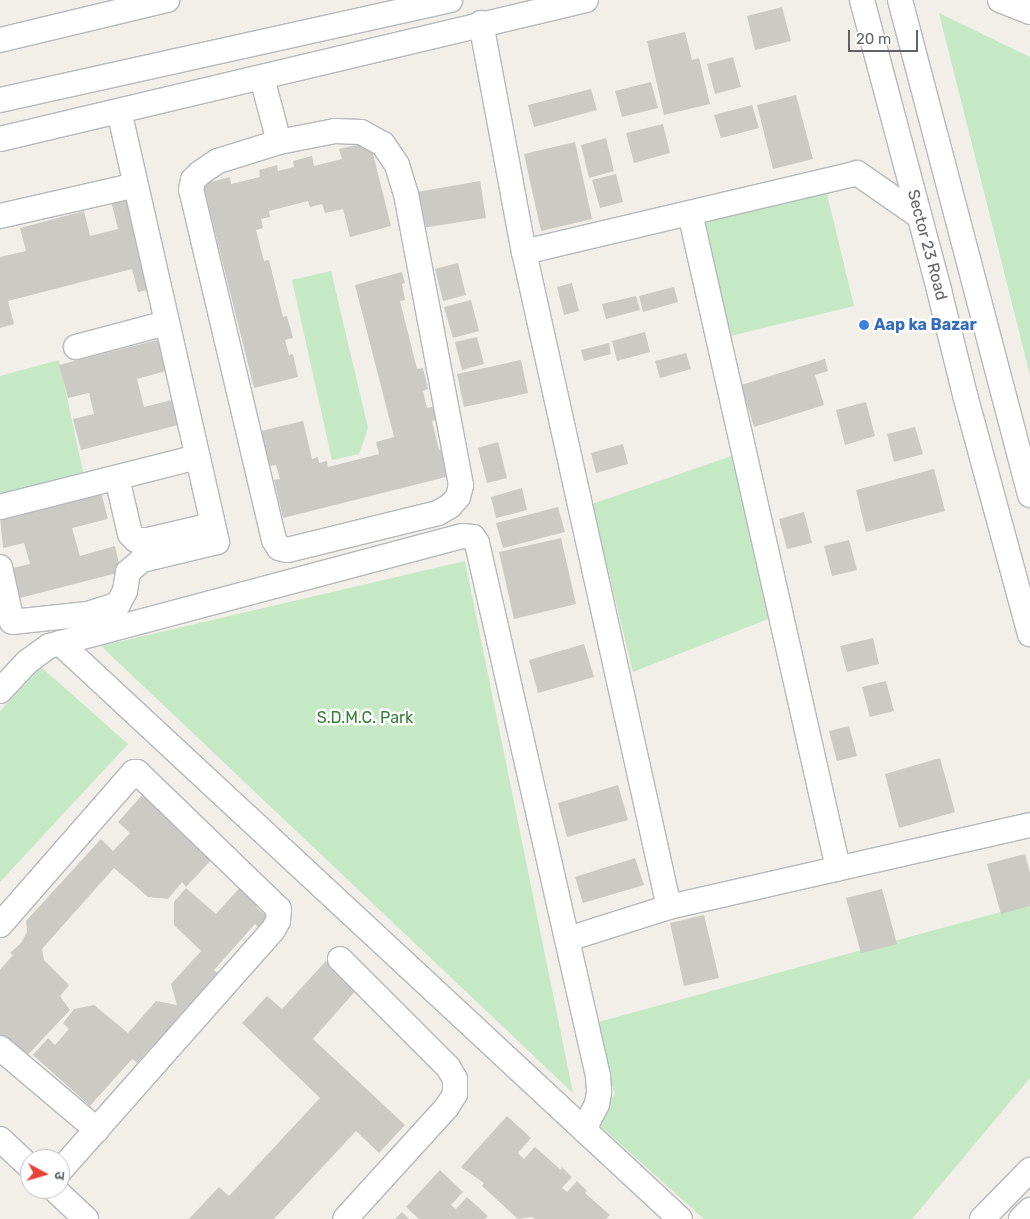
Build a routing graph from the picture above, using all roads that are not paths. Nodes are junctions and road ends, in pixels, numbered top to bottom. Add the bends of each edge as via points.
1 (167, 0) edge
2 (450, 0) edge
3 (586, 0) edge
4 (862, 0) edge
5 (900, 0) edge
6 (1000, 0) edge
7 (1030, 12) edge
8 (481, 23) junction
9 (0, 40) edge
10 (262, 78) junction
11 (0, 100) edge
12 (119, 112) junction
13 (0, 139) edge
14 (279, 142) junction
15 (136, 185) junction
16 (690, 213) junction
17 (0, 216) edge
18 (918, 216) junction
19 (524, 252) junction
20 (166, 323) junction
21 (76, 347) dead end
22 (198, 458) junction
23 (117, 478) junction
24 (1030, 495) edge
25 (0, 507) edge
26 (212, 525) junction
27 (0, 567) edge
28 (1030, 634) edge
29 (60, 643) junction
30 (0, 691) edge
31 (1030, 825) edge
32 (838, 868) junction
33 (669, 907) junction
34 (0, 925) edge
35 (568, 939) junction
36 (340, 959) dead end
37 (0, 1048) edge
38 (97, 1130) junction
39 (584, 1130) junction
40 (0, 1139) edge
41 (20, 1157) edge
42 (70, 1160) edge
43 (1030, 1170) edge
44 (65, 1199) edge
45 (1030, 1210) edge
46 (86, 1219) edge
47 (345, 1219) edge
48 (680, 1219) edge
49 (982, 1219) edge
50 (1021, 1219) edge

1 - 9 street
2 - 11 street
3 - 8 street
4 - 18 street, Sector 23 Road
5 - 24 street
6 - 7 street
8 - 10 street
8 - 19 street
10 - 12 street
10 - 14 street
12 - 13 street
12 - 15 street
14 - 14 street via 335,131 361,132 383,144 397,165 406,194 461,486 458,497 438,513 287,550 279,548 274,540 191,190 193,180 218,161
15 - 17 street
15 - 20 street
16 - 18 street via 857,173
16 - 19 street
16 - 32 street
18 - 28 street, Sector 23 Road
19 - 33 street
20 - 21 street
20 - 22 street
22 - 23 street
22 - 26 street
23 - 25 street
23 - 26 street via 130,534 136,540
26 - 27 street via 216,542 142,560 128,572 125,591 118,604 88,614 12,622
29 - 30 street via 42,650
29 - 35 street via 463,536 473,537 477,543
29 - 39 street
31 - 32 street
32 - 33 street
33 - 35 street
34 - 38 street via 134,772 278,909 278,921 273,930
35 - 39 street via 600,1092
36 - 47 street via 448,1067 455,1079 455,1094 448,1107
37 - 38 street
38 - 42 street
39 - 48 street
40 - 41 street
43 - 49 street
44 - 46 street
45 - 50 street

